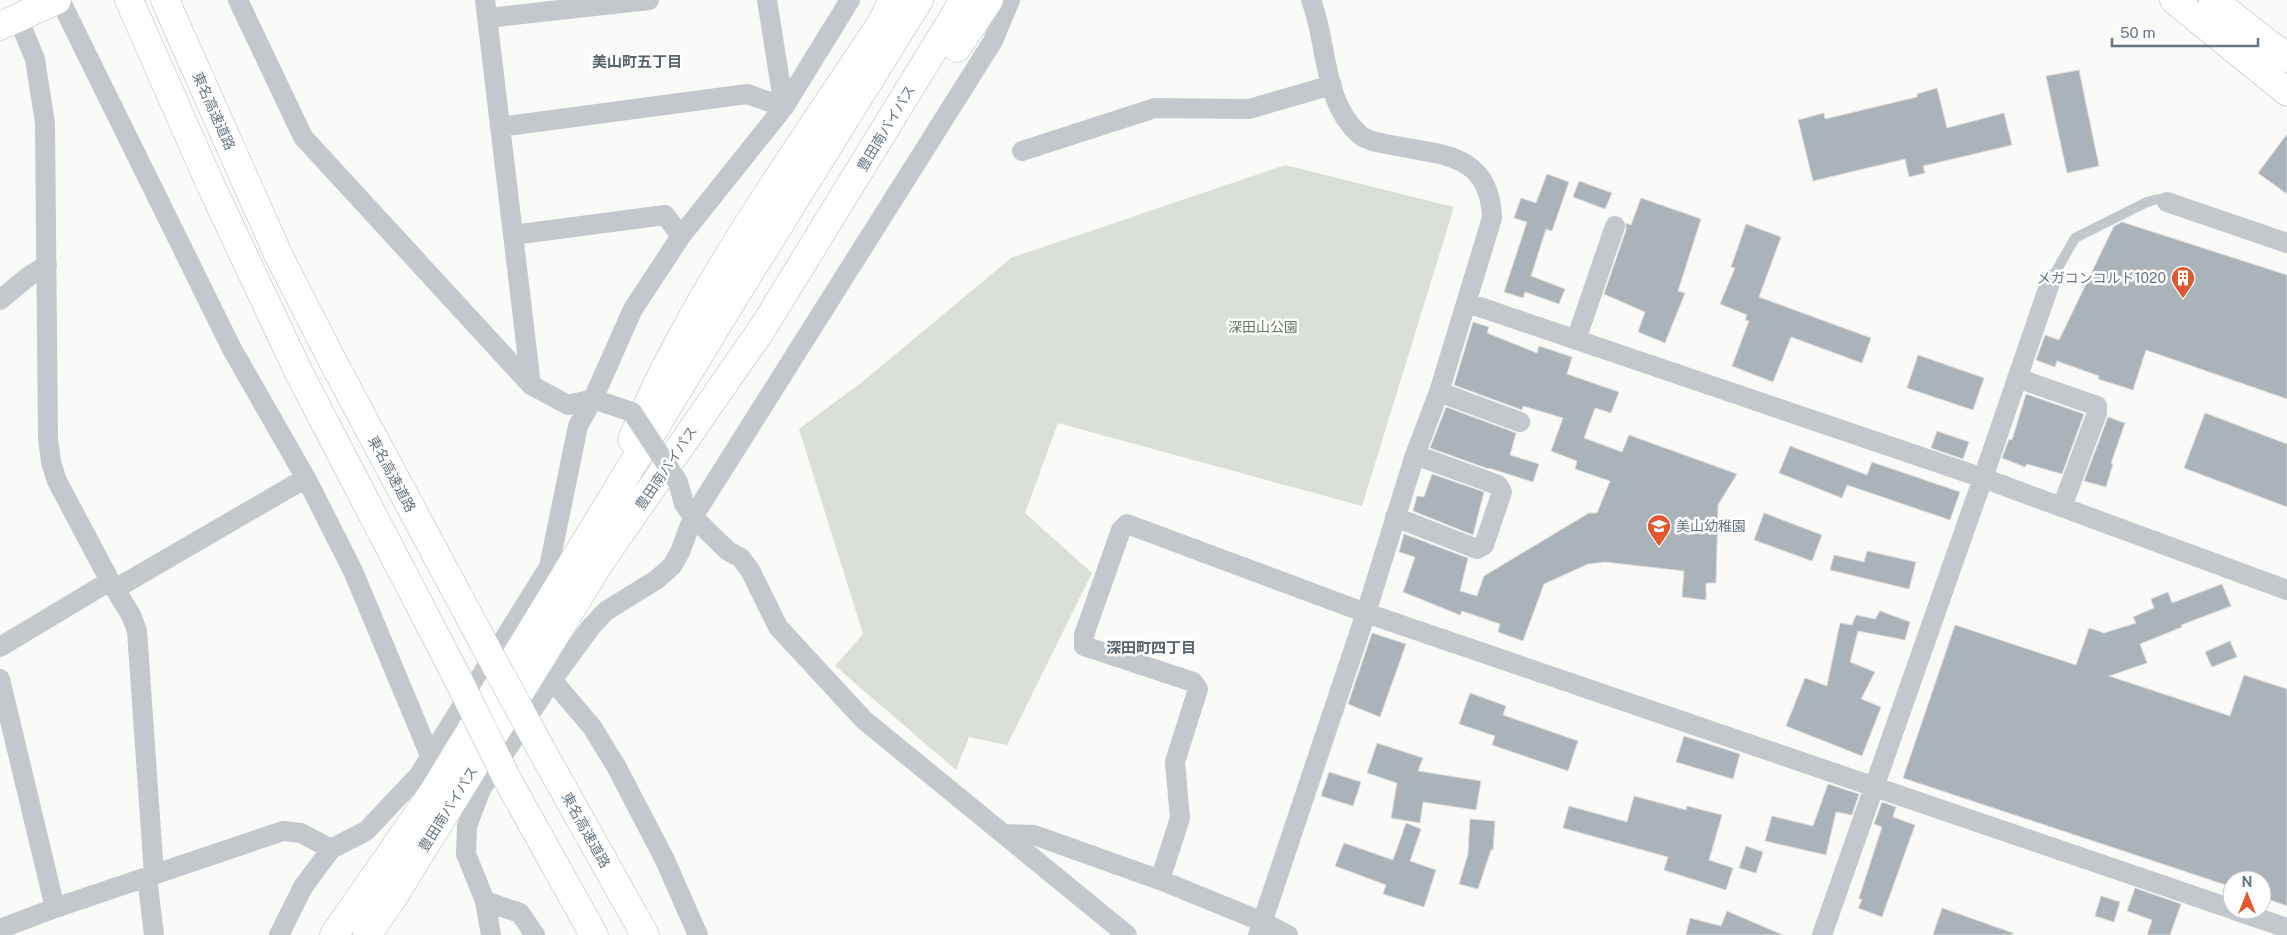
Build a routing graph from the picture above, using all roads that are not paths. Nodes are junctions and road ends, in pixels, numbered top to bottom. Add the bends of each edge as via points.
1 (59, 0) edge
2 (129, 0) edge
3 (165, 0) edge
4 (238, 0) edge
5 (649, 0) edge
6 (767, 0) edge
7 (850, 0) edge
8 (893, 0) edge
9 (919, 0) edge
10 (964, 0) edge
11 (989, 0) edge
12 (1010, 0) edge
13 (1311, 0) edge
14 (2174, 0) edge
15 (2213, 0) edge
16 (487, 9) edge
17 (9, 22) edge
18 (2287, 58) edge
19 (1332, 85) junction
20 (2287, 92) edge
21 (784, 107) junction
22 (500, 127) junction
23 (1022, 151) dead end
24 (2167, 202) joint
25 (1615, 226) dead end
26 (513, 235) junction
27 (681, 236) junction
28 (2287, 243) edge
29 (47, 265) junction
30 (2050, 280) joint
31 (0, 300) edge
32 (1468, 304) junction
33 (1576, 340) junction
34 (2017, 378) junction
35 (531, 386) junction
36 (1439, 392) junction
37 (593, 400) junction
38 (1520, 422) dead end
39 (1415, 455) junction
40 (306, 478) junction
41 (659, 478) junction
42 (1983, 478) junction
43 (2062, 508) junction
44 (688, 510) junction
45 (1395, 517) junction
46 (601, 518) junction
47 (112, 585) junction
48 (2287, 590) edge
49 (1366, 612) junction
50 (0, 648) edge
51 (0, 679) edge
52 (552, 680) junction
53 (431, 758) junction
54 (1875, 786) junction
55 (1006, 834) junction
56 (331, 849) junction
57 (151, 876) junction
58 (1160, 880) junction
59 (485, 901) junction
60 (2222, 906) edge
61 (55, 908) junction
62 (2263, 920) edge
63 (1261, 928) edge
64 (2287, 928) edge
65 (0, 929) edge
66 (154, 935) edge
67 (279, 935) edge
68 (334, 935) edge
69 (367, 935) edge
70 (492, 935) edge
71 (535, 935) edge
72 (594, 935) edge
73 (645, 935) edge
74 (698, 935) edge
75 (1126, 935) edge
76 (1288, 935) edge
77 (1822, 935) edge

1 - 17 main road
1 - 40 street via 232,349
2 - 72 main road, bridge via 299,373 506,777
3 - 73 main road, 東名高速道路, bridge via 278,254 332,360
4 - 35 street via 303,137
5 - 16 street
6 - 21 street
7 - 21 street
8 - 46 main road via 724,265 652,393
9 - 46 main road, 豊田南バイパス
10 - 41 main road, 豊田南バイパス via 764,326
11 - 41 main road via 976,16 846,228 711,420
12 - 44 street via 993,41
13 - 19 street
14 - 20 main road
15 - 18 main road
16 - 22 street
17 - 29 street via 35,59 44,123
19 - 23 street via 1250,109 1154,108
19 - 32 street via 1348,122 1360,136 1456,159 1473,168 1486,183 1491,196 1492,218
21 - 22 street via 747,94
21 - 27 street
22 - 26 street
24 - 28 street
24 - 30 lane via 2158,199 2147,202 2075,238
25 - 33 street
26 - 27 street via 665,215
26 - 35 street
27 - 37 street via 633,309
29 - 31 street
29 - 47 street via 48,439 51,462 57,481
30 - 34 street
32 - 33 street
32 - 36 street
33 - 42 street
34 - 42 street
34 - 43 street via 2096,406
35 - 37 street via 568,405
36 - 38 street
36 - 39 street
37 - 44 street, bridge via 632,412 678,482
37 - 53 street via 578,426 549,567
39 - 45 street
39 - 45 street via 1498,485 1502,492 1484,545 1477,549
40 - 47 street
40 - 53 street via 353,571
41 - 69 main road, 豊田南バイパス via 601,562
42 - 43 street
42 - 54 street
43 - 48 street
44 - 52 street via 680,552 672,566 656,580 606,611
44 - 55 street via 728,551 741,558 778,627 864,720
45 - 49 street
46 - 68 main road, 豊田南バイパス via 434,791
47 - 50 street
47 - 57 street via 137,631
49 - 54 street
49 - 58 street via 1127,524 1121,530 1084,635 1084,646 1193,682 1198,689 1175,762 1180,818
49 - 63 street
51 - 61 street
52 - 59 street via 481,788 467,826 466,854
52 - 74 street via 592,727 616,766 664,858
53 - 56 street via 366,831
54 - 60 street
54 - 77 street
55 - 58 street via 1034,835
55 - 75 street
56 - 57 street via 301,833 283,832
56 - 67 street via 304,887
57 - 61 street
57 - 66 street
58 - 63 street
59 - 70 street
59 - 71 street via 520,913
61 - 65 street
62 - 64 street
63 - 76 street

